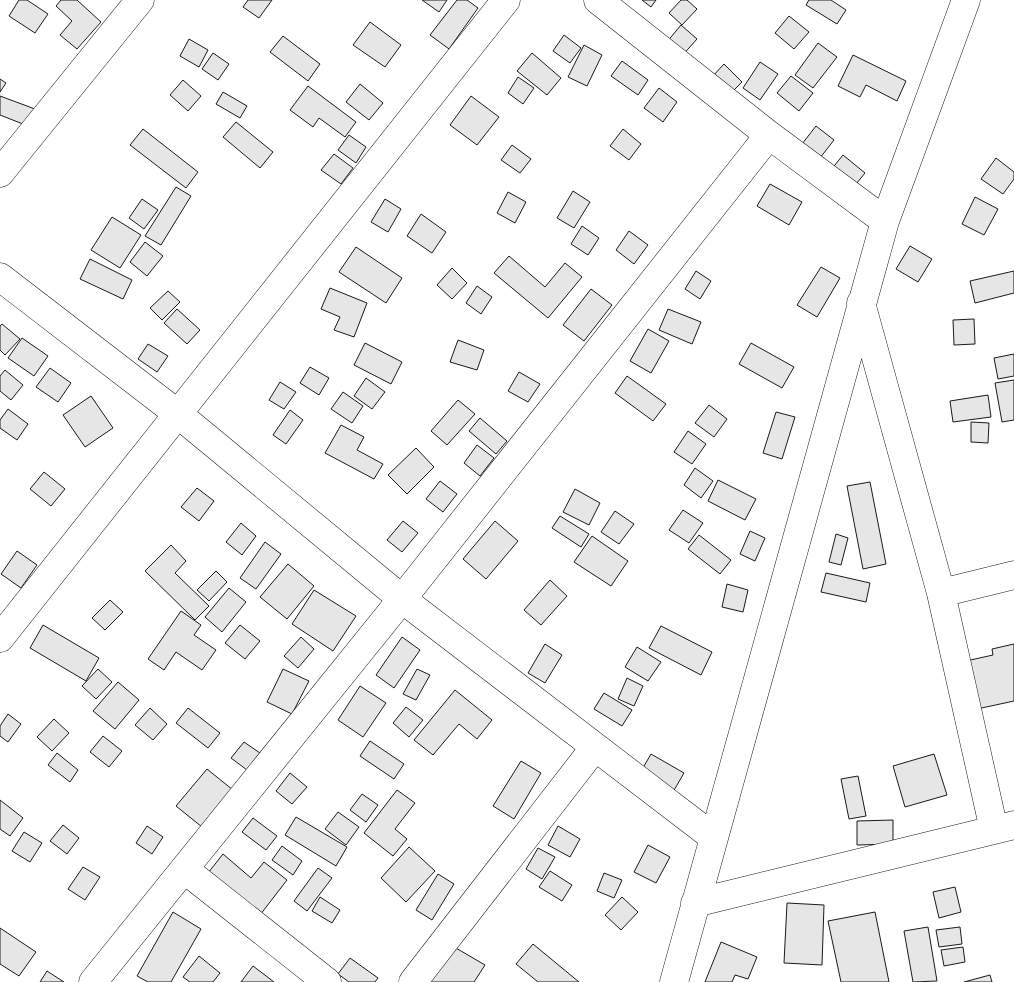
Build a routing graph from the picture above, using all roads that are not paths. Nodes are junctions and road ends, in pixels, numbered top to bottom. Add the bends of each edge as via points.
1 (140, 0) edge
2 (506, 0) edge
3 (598, 0) edge
4 (966, 0) edge
5 (769, 135) junction
6 (0, 173) edge
7 (885, 221) junction
8 (0, 277) edge
9 (861, 303) junction
10 (178, 414) junction
11 (1014, 575) edge
12 (941, 593) junction
13 (402, 599) junction
14 (0, 638) edge
15 (595, 747) junction
16 (1004, 827) edge
17 (713, 837) junction
18 (184, 869) junction
19 (695, 903) junction
20 (93, 982) edge
21 (327, 982) edge
22 (413, 982) edge
23 (674, 982) edge

1 - 6 street
2 - 10 street
3 - 5 street
4 - 7 street
5 - 7 street
5 - 13 street
7 - 9 street
8 - 10 street
9 - 12 street
9 - 17 street
10 - 13 street
10 - 14 street
11 - 12 street
12 - 16 street
13 - 15 street
13 - 18 street
15 - 17 street
15 - 22 street
16 - 19 street
17 - 19 street
18 - 20 street
18 - 21 street
19 - 23 street

